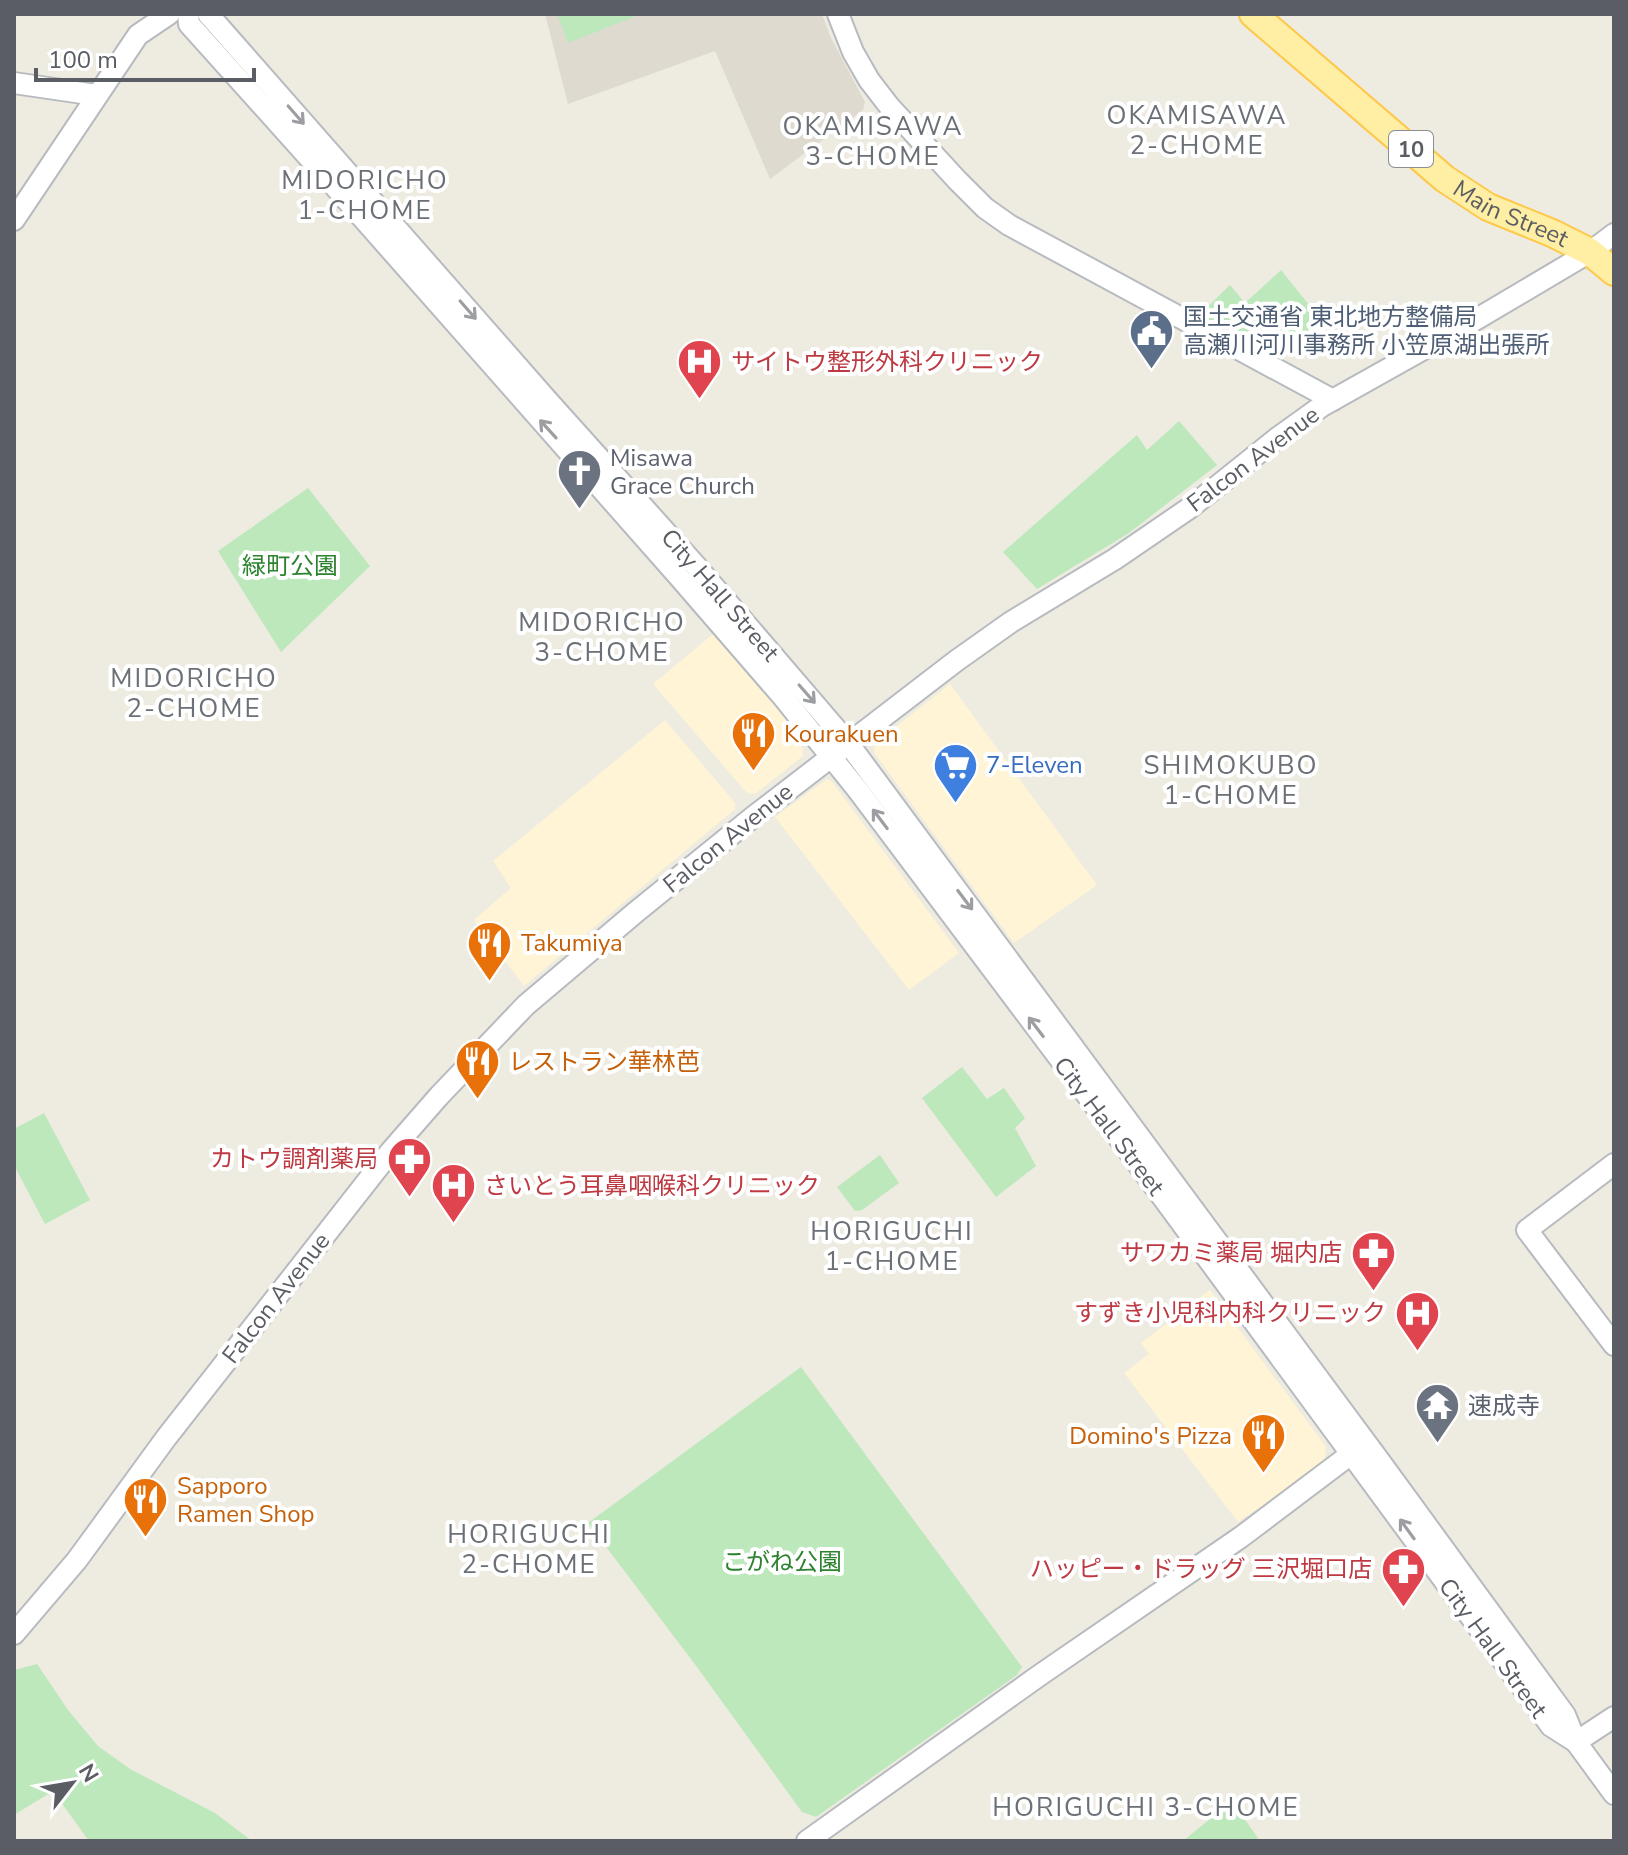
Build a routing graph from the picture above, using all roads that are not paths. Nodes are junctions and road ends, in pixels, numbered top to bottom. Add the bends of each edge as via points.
1 (169, 14) edge
2 (188, 14) edge
3 (208, 14) edge
4 (838, 14) edge
5 (1253, 14) edge
6 (14, 83) edge
7 (96, 95) junction
8 (14, 220) edge
9 (1614, 234) edge
10 (1590, 252) junction
11 (1614, 272) edge
12 (1333, 400) junction
13 (848, 743) junction
14 (831, 756) junction
15 (1614, 1164) edge
16 (1614, 1345) edge
17 (1356, 1446) junction
18 (14, 1634) edge
19 (1614, 1717) edge
20 (1576, 1742) junction
21 (1614, 1794) edge
22 (814, 1839) edge

1 - 7 street via 138,35
14 -> 2 street, City Hall Street via 189,24
3 -> 13 street, City Hall Street
4 - 12 street via 853,52 880,95 985,208
5 - 10 main road, Main Street / 10 via 1445,179 1488,207
6 - 7 street
7 - 8 street
9 - 10 street, Falcon Avenue
10 - 11 main road, 10
10 - 12 street, Falcon Avenue
12 - 13 street, Falcon Avenue via 1191,507 1011,622
13 - 14 street, Falcon Avenue
13 -> 17 street, City Hall Street
17 -> 14 street, City Hall Street
14 - 18 street, Falcon Avenue via 526,1005 439,1096
15 - 16 street via 1527,1230
17 - 20 street, City Hall Street via 1551,1726
17 - 22 street via 1241,1537
19 - 20 street
20 - 21 street, City Hall Street

